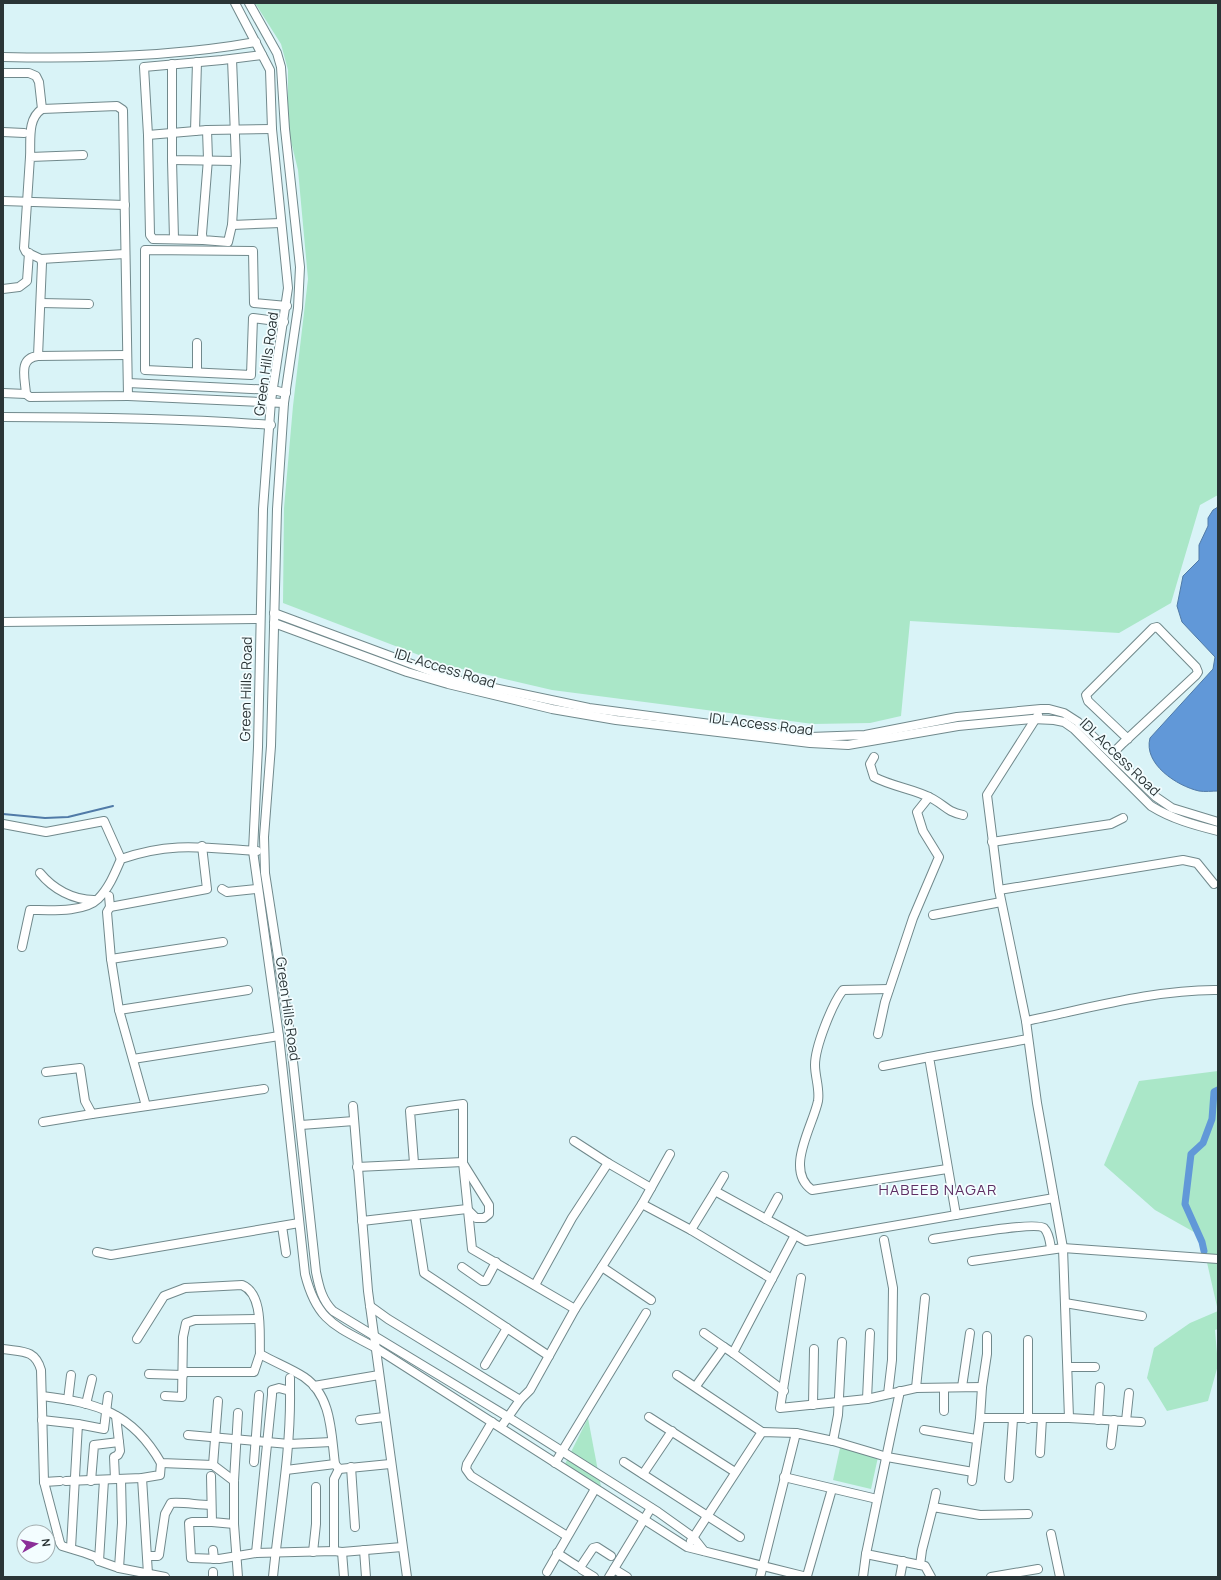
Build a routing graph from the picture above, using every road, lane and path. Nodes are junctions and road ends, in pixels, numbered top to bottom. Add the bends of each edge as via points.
1 (235, 3) edge
2 (249, 3) edge
3 (256, 42) junction
4 (262, 55) junction
5 (3, 57) edge
6 (232, 59) junction
7 (197, 62) junction
8 (172, 64) junction
9 (3, 73) edge
10 (42, 110) junction
11 (235, 129) junction
12 (272, 129) junction
13 (206, 130) junction
14 (195, 131) junction
15 (3, 132) edge
16 (24, 133) dead end
17 (173, 133) junction
18 (148, 134) junction
19 (83, 155) dead end
20 (30, 157) junction
21 (208, 159) junction
22 (172, 160) junction
23 (236, 161) junction
24 (3, 200) edge
25 (29, 202) junction
26 (125, 205) junction
27 (282, 223) junction
28 (232, 224) junction
29 (174, 239) junction
30 (203, 240) junction
31 (29, 253) junction
32 (125, 254) junction
33 (40, 259) junction
34 (3, 289) edge
35 (41, 303) junction
36 (254, 303) junction
37 (89, 304) dead end
38 (287, 306) junction
39 (253, 318) junction
40 (284, 322) junction
41 (197, 343) dead end
42 (127, 355) junction
43 (38, 356) junction
44 (197, 372) junction
45 (128, 383) junction
46 (194, 387) junction
47 (273, 390) junction
48 (3, 393) edge
49 (286, 393) junction
50 (26, 394) junction
51 (128, 396) junction
52 (194, 399) junction
53 (271, 401) junction
54 (284, 403) junction
55 (3, 418) edge
56 (271, 425) junction
57 (274, 613) junction
58 (260, 619) junction
59 (3, 622) edge
60 (274, 623) junction
61 (408, 668) junction
62 (1041, 709) junction
63 (1036, 719) junction
64 (1128, 739) junction
65 (1112, 754) junction
66 (874, 757) dead end
67 (929, 797) junction
68 (963, 815) dead end
69 (1123, 818) dead end
70 (1218, 822) edge
71 (3, 824) edge
72 (1218, 831) edge
73 (992, 842) junction
74 (202, 846) junction
75 (253, 851) junction
76 (264, 852) junction
77 (121, 859) junction
78 (40, 873) dead end
79 (1214, 884) dead end
80 (222, 889) dead end
81 (257, 889) junction
82 (999, 890) junction
83 (109, 896) dead end
84 (97, 900) junction
85 (1001, 902) junction
86 (110, 907) junction
87 (933, 915) dead end
88 (223, 942) dead end
89 (22, 947) dead end
90 (111, 959) junction
91 (889, 989) junction
92 (248, 990) dead end
93 (1218, 990) edge
94 (119, 1010) junction
95 (1026, 1021) junction
96 (878, 1034) dead end
97 (279, 1036) junction
98 (1028, 1039) junction
99 (929, 1057) junction
100 (133, 1059) junction
101 (884, 1066) dead end
102 (46, 1072) dead end
103 (264, 1089) dead end
104 (146, 1106) junction
105 (353, 1106) dead end
106 (92, 1114) junction
107 (354, 1120) junction
108 (43, 1122) dead end
109 (301, 1125) junction
110 (574, 1141) dead end
111 (670, 1154) dead end
112 (463, 1162) junction
113 (608, 1162) junction
114 (414, 1164) junction
115 (357, 1167) junction
116 (948, 1169) junction
117 (724, 1176) dead end
118 (651, 1188) junction
119 (715, 1191) junction
120 (778, 1197) dead end
121 (1054, 1198) junction
122 (642, 1204) junction
123 (467, 1209) junction
124 (415, 1215) junction
125 (956, 1215) junction
126 (766, 1219) junction
127 (362, 1221) junction
128 (299, 1223) junction
129 (282, 1226) junction
130 (691, 1230) junction
131 (795, 1235) junction
132 (933, 1239) dead end
133 (884, 1240) dead end
134 (1051, 1248) junction
135 (1064, 1248) junction
136 (97, 1252) dead end
137 (286, 1253) dead end
138 (485, 1259) dead end
139 (1218, 1259) edge
140 (972, 1261) dead end
141 (495, 1263) junction
142 (602, 1267) junction
143 (462, 1268) dead end
144 (801, 1278) dead end
145 (772, 1279) junction
146 (535, 1285) junction
147 (925, 1298) dead end
148 (651, 1300) dead end
149 (1065, 1303) junction
150 (370, 1306) junction
151 (575, 1309) junction
152 (646, 1313) dead end
153 (1142, 1316) dead end
154 (259, 1319) junction
155 (507, 1328) junction
156 (704, 1333) dead end
157 (870, 1333) dead end
158 (970, 1333) dead end
159 (375, 1335) junction
160 (987, 1336) dead end
161 (137, 1339) dead end
162 (1028, 1340) dead end
163 (842, 1342) dead end
164 (724, 1347) junction
165 (376, 1348) junction
166 (814, 1349) dead end
167 (3, 1350) edge
168 (733, 1353) junction
169 (260, 1354) junction
170 (549, 1356) junction
171 (485, 1365) dead end
172 (1068, 1366) junction
173 (1095, 1367) dead end
174 (183, 1373) junction
175 (148, 1374) dead end
176 (290, 1374) junction
177 (71, 1375) dead end
178 (379, 1375) junction
179 (677, 1375) dead end
180 (92, 1379) dead end
181 (314, 1386) junction
182 (696, 1386) junction
183 (982, 1387) junction
184 (1100, 1387) dead end
185 (916, 1388) junction
186 (944, 1388) junction
187 (962, 1388) junction
188 (290, 1390) junction
189 (784, 1391) junction
190 (900, 1391) junction
191 (1129, 1393) dead end
192 (888, 1394) junction
193 (259, 1395) dead end
194 (42, 1396) junction
195 (108, 1396) dead end
196 (165, 1396) dead end
197 (867, 1399) junction
198 (68, 1400) junction
199 (520, 1400) junction
200 (839, 1401) junction
201 (218, 1402) dead end
202 (86, 1404) junction
203 (813, 1405) junction
204 (107, 1410) junction
205 (944, 1411) dead end
206 (238, 1413) dead end
207 (116, 1416) junction
208 (384, 1417) junction
209 (508, 1417) junction
210 (649, 1417) dead end
211 (980, 1418) junction
212 (1042, 1418) junction
213 (1069, 1418) junction
214 (1013, 1419) junction
215 (1028, 1419) junction
216 (42, 1420) junction
217 (360, 1420) dead end
218 (1098, 1420) junction
219 (1114, 1420) junction
220 (1126, 1421) junction
221 (492, 1422) junction
222 (1141, 1422) dead end
223 (78, 1424) junction
224 (501, 1427) junction
225 (924, 1430) dead end
226 (672, 1431) junction
227 (762, 1432) junction
228 (796, 1433) junction
229 (188, 1435) dead end
230 (215, 1437) junction
231 (236, 1439) junction
232 (976, 1439) junction
233 (255, 1441) junction
234 (833, 1441) junction
235 (119, 1442) junction
236 (266, 1442) junction
237 (332, 1442) junction
238 (289, 1444) junction
239 (1111, 1445) dead end
240 (562, 1452) junction
241 (1040, 1453) dead end
242 (887, 1457) junction
243 (254, 1462) dead end
244 (624, 1462) dead end
245 (161, 1463) junction
246 (555, 1463) junction
247 (390, 1464) junction
248 (213, 1465) junction
249 (337, 1467) junction
250 (351, 1467) junction
251 (286, 1470) junction
252 (735, 1472) junction
253 (643, 1474) junction
254 (211, 1476) dead end
255 (784, 1477) junction
256 (142, 1478) junction
257 (1009, 1478) dead end
258 (118, 1479) junction
259 (75, 1480) junction
260 (91, 1480) junction
261 (104, 1480) junction
262 (234, 1481) junction
263 (44, 1482) junction
264 (316, 1487) dead end
265 (595, 1489) junction
266 (832, 1489) junction
267 (936, 1493) dead end
268 (877, 1500) junction
269 (211, 1505) junction
270 (932, 1507) junction
271 (651, 1508) junction
272 (1028, 1514) dead end
273 (706, 1515) junction
274 (644, 1520) junction
275 (212, 1522) junction
276 (234, 1524) junction
277 (355, 1527) dead end
278 (1051, 1534) dead end
279 (567, 1536) junction
280 (693, 1537) junction
281 (740, 1537) dead end
282 (687, 1546) junction
283 (402, 1547) junction
284 (71, 1548) junction
285 (364, 1550) junction
286 (338, 1551) junction
287 (704, 1551) junction
288 (313, 1552) junction
289 (256, 1553) junction
290 (276, 1553) junction
291 (558, 1553) junction
292 (866, 1554) junction
293 (147, 1556) junction
294 (237, 1556) junction
295 (611, 1556) dead end
296 (99, 1561) junction
297 (903, 1562) junction
298 (920, 1564) junction
299 (577, 1566) dead end
300 (762, 1566) junction
301 (119, 1568) junction
302 (1038, 1568) dead end
303 (614, 1569) junction
304 (547, 1572) dead end
305 (148, 1574) junction
306 (165, 1577) edge
307 (238, 1577) edge
308 (273, 1577) edge
309 (344, 1577) edge
310 (366, 1577) edge
311 (407, 1577) edge
312 (594, 1577) edge
313 (609, 1577) edge
314 (627, 1577) edge
315 (760, 1577) edge
316 (807, 1577) edge
317 (863, 1577) edge
318 (900, 1577) edge
319 (931, 1577) edge
320 (991, 1577) edge
321 (1060, 1577) edge

1 - 3 street, Green Hills Road
2 - 49 street, Green Hills Road via 277,53 283,84 284,129 300,267 298,308
3 - 4 street, Green Hills Road
3 - 5 street via 223,48 106,57
4 - 6 street
4 - 12 street, Green Hills Road via 270,70
6 - 7 street
6 - 11 street
7 - 8 street
7 - 14 street
8 - 17 street
8 - 18 street via 144,67
9 - 10 street via 36,76
10 - 20 street via 35,114 32,122
10 - 26 street via 118,106 123,110
11 - 12 street
11 - 13 street
11 - 23 street
12 - 27 street, Green Hills Road
13 - 14 street
13 - 21 street
14 - 17 street
15 - 16 street
17 - 18 street
17 - 22 street
18 - 29 street via 150,235 153,238
19 - 20 street
20 - 25 street
21 - 22 street
21 - 23 street
21 - 30 street
22 - 29 street
23 - 28 street
24 - 25 street
25 - 26 street
25 - 31 street via 24,248
26 - 32 street
27 - 28 street
27 - 38 street, Green Hills Road via 288,288
28 - 30 street via 228,242
29 - 30 street
31 - 33 street
31 - 34 street via 27,281 19,287
32 - 33 street
32 - 42 street
33 - 35 street
35 - 37 street
35 - 43 street
36 - 38 street
36 - 39 street
36 - 44 street via 253,251 145,250 145,370
38 - 40 street, Green Hills Road
39 - 40 street
39 - 44 street via 251,375
40 - 47 street, Green Hills Road
41 - 44 street
42 - 43 street
42 - 45 street
43 - 50 street via 30,357 24,366
45 - 46 street
45 - 51 street
46 - 47 street
46 - 52 street
47 - 49 street
47 - 53 street, Green Hills Road
48 - 50 street
49 - 54 street, Green Hills Road
50 - 51 street via 30,397
51 - 52 street
52 - 53 street
53 - 54 street
53 - 56 street, Green Hills Road
54 - 57 street, Green Hills Road
55 - 56 street via 123,418
56 - 58 street, Green Hills Road via 263,509
57 - 60 street, Green Hills Road
57 - 61 street
58 - 59 street
58 - 75 street, Green Hills Road
60 - 61 street, IDL Access Road
60 - 76 street, Green Hills Road via 271,746
61 - 62 street via 556,703 810,737 865,735 957,717
61 - 63 street, IDL Access Road via 478,693 567,712 817,744 869,743 958,726
62 - 63 street
62 - 65 street via 1057,710 1072,717
63 - 72 street, IDL Access Road via 1064,722 1074,729 1151,806 1166,816
63 - 73 street via 987,796
64 - 64 street via 1198,672 1157,627 1153,628 1086,696 1088,701
64 - 65 street
65 - 70 street via 1145,788 1172,808
66 - 67 street via 870,764 874,778
67 - 68 street via 950,812
67 - 91 street via 917,812 923,831 939,857 913,918
69 - 73 street via 1111,824
71 - 77 street via 46,832 104,821
73 - 82 street
74 - 75 street
74 - 77 street via 180,846 141,852
74 - 86 street via 207,889
75 - 76 street
75 - 81 street, Green Hills Road
76 - 109 street, Green Hills Road
77 - 84 street via 108,887
78 - 84 street via 61,891 83,900
79 - 82 street via 1196,863 1183,860
80 - 81 street via 227,892
81 - 97 street, Green Hills Road
82 - 85 street
83 - 86 street
84 - 89 street via 79,908 30,910
85 - 87 street
85 - 95 street
86 - 90 street via 107,912
88 - 90 street
90 - 94 street
91 - 96 street
91 - 116 street via 843,990 836,999 815,1064 818,1102 800,1162 802,1176 806,1186 812,1190
92 - 94 street
93 - 95 street via 1156,995
94 - 100 street
95 - 98 street
97 - 100 street
97 - 128 street, Green Hills Road
98 - 99 street
98 - 121 street
99 - 101 street
99 - 116 street
100 - 104 street
102 - 106 street via 80,1068 85,1101
103 - 104 street
104 - 106 street
105 - 107 street
106 - 108 street
107 - 109 street
107 - 115 street
109 - 159 street, Green Hills Road via 316,1272 320,1289 326,1304 333,1311
110 - 113 street
111 - 118 street
112 - 114 street
112 - 114 street via 463,1104 410,1111
112 - 123 street
112 - 123 street via 490,1205 489,1214 484,1218 476,1218
113 - 118 street
113 - 146 street via 572,1218
114 - 115 street
115 - 127 street
116 - 125 street
117 - 119 street
118 - 122 street
119 - 126 street
119 - 130 street
120 - 126 street
121 - 125 street
121 - 135 street
122 - 130 street
122 - 142 street
123 - 124 street
123 - 141 street via 472,1249
124 - 127 street
124 - 155 street via 424,1273
125 - 131 street via 806,1241
126 - 131 street
127 - 150 street
128 - 129 street
128 - 165 street, Green Hills Road via 305,1274 322,1315 331,1323
129 - 136 street via 111,1255
129 - 137 street
130 - 145 street
131 - 145 street
132 - 134 street via 1040,1226 1048,1235
133 - 192 street via 893,1288 892,1360
134 - 135 street
134 - 140 street
135 - 139 street
135 - 149 street
138 - 141 street
141 - 143 street via 484,1281
141 - 146 street
142 - 148 street
142 - 151 street
144 - 189 street
145 - 168 street
146 - 151 street
147 - 185 street
149 - 153 street
149 - 172 street
150 - 159 street
150 - 199 street
151 - 170 street
152 - 240 street
154 - 161 street via 256,1298 248,1288 242,1286 179,1289 159,1300
154 - 169 street
154 - 174 street via 195,1320 186,1323 183,1336
155 - 170 street
155 - 171 street
156 - 164 street
157 - 197 street
158 - 187 street
159 - 165 street
159 - 209 street, Green Hills Road
160 - 183 street
162 - 215 street
163 - 200 street
164 - 168 street
164 - 182 street
165 - 178 street
165 - 221 street, Green Hills Road
166 - 203 street
167 - 194 street via 35,1356 41,1370
168 - 189 street
169 - 174 street via 254,1372
169 - 176 street
170 - 199 street via 530,1390
172 - 173 street
172 - 213 street
174 - 175 street
174 - 196 street via 182,1396
176 - 181 street via 303,1377
176 - 188 street
177 - 198 street
178 - 181 street
178 - 208 street
179 - 182 street
180 - 202 street
181 - 237 street via 328,1410
182 - 227 street
183 - 187 street
183 - 211 street
184 - 218 street
185 - 186 street
185 - 190 street
186 - 187 street
186 - 205 street
188 - 236 street via 272,1390
188 - 238 street
189 - 203 street via 780,1408
190 - 192 street
190 - 242 street
191 - 220 street
192 - 197 street
193 - 233 street
194 - 198 street
194 - 216 street
195 - 204 street
197 - 200 street
198 - 202 street
199 - 209 street
200 - 203 street
200 - 234 street
201 - 230 street
202 - 204 street
204 - 207 street
204 - 223 street via 104,1428
206 - 231 street
207 - 235 street
207 - 245 street via 146,1439
208 - 217 street
208 - 247 street
209 - 224 street
209 - 240 street, Green Hills Road
210 - 226 street
211 - 214 street
211 - 232 street
212 - 213 street
212 - 215 street
212 - 241 street
213 - 218 street
214 - 215 street
214 - 257 street
216 - 223 street
216 - 263 street
218 - 219 street
219 - 220 street
219 - 239 street
220 - 222 street
221 - 224 street, Green Hills Road
221 - 279 street via 466,1469 471,1476
223 - 259 street
224 - 246 street, Green Hills Road
225 - 232 street
226 - 252 street
226 - 253 street
227 - 228 street
227 - 252 street
228 - 234 street
228 - 255 street
229 - 230 street
230 - 231 street
230 - 248 street
231 - 233 street
231 - 262 street
232 - 242 street via 973,1477
233 - 236 street
233 - 243 street
234 - 242 street
235 - 258 street via 120,1453 114,1458
235 - 260 street via 94,1445
236 - 238 street
236 - 289 street
237 - 238 street
237 - 249 street
238 - 251 street
240 - 246 street
240 - 271 street, Green Hills Road
242 - 268 street
244 - 253 street
245 - 248 street
245 - 256 street via 160,1475
246 - 265 street, Green Hills Road
247 - 250 street
247 - 283 street
248 - 262 street
249 - 250 street
249 - 251 street
249 - 286 street via 334,1479
250 - 277 street
251 - 290 street
252 - 273 street
253 - 273 street
254 - 269 street
255 - 266 street
255 - 300 street
256 - 258 street
256 - 293 street
258 - 261 street
258 - 301 street via 122,1523
259 - 260 street
259 - 263 street
259 - 284 street
260 - 261 street
261 - 296 street
262 - 276 street
263 - 284 street via 57,1535 62,1546
264 - 288 street
265 - 274 street, Green Hills Road
265 - 279 street
266 - 268 street
266 - 316 street
267 - 270 street
268 - 292 street
269 - 275 street
269 - 293 street via 171,1503 165,1514 159,1555
270 - 272 street via 980,1515
270 - 298 street
271 - 274 street
271 - 280 street, Green Hills Road
273 - 280 street
273 - 281 street
274 - 282 street, Green Hills Road
274 - 303 street
275 - 276 street
275 - 294 street via 189,1523 191,1558 214,1554
276 - 294 street
278 - 321 street
279 - 291 street
280 - 282 street
280 - 287 street, Green Hills Road
282 - 287 street, Green Hills Road
283 - 285 street
283 - 311 street
284 - 296 street via 96,1557
285 - 286 street
285 - 310 street
286 - 288 street
286 - 309 street
287 - 300 street, Green Hills Road
288 - 290 street
289 - 290 street
289 - 294 street
290 - 308 street
291 - 299 street
291 - 304 street
292 - 297 street
292 - 317 street
293 - 305 street
294 - 307 street
295 - 312 street via 597,1547 593,1548 581,1566
296 - 301 street
297 - 298 street
297 - 318 street
298 - 319 street via 925,1566
300 - 315 street
300 - 316 street, Green Hills Road
301 - 305 street
302 - 320 street
303 - 313 street
303 - 314 street
305 - 306 street

